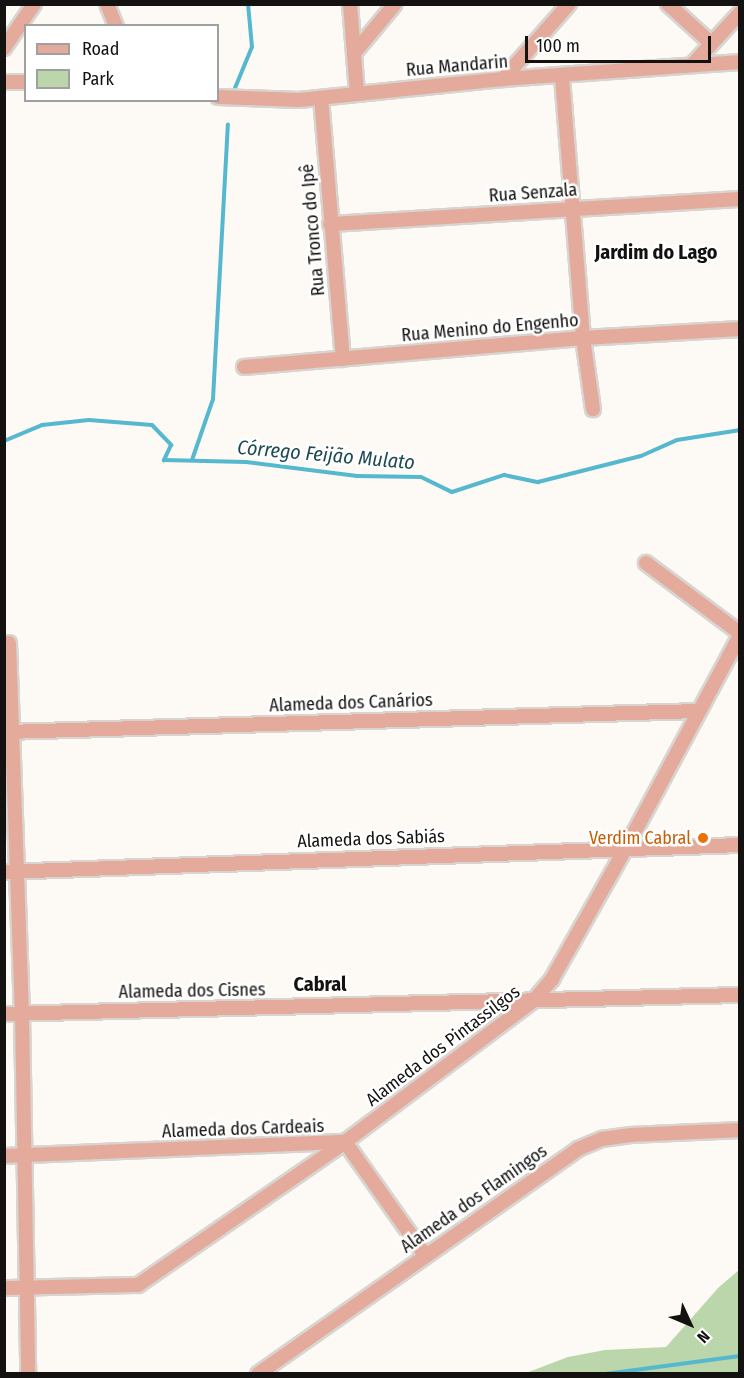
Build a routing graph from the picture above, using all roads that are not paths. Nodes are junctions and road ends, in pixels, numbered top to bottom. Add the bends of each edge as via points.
1 (34, 4) edge
2 (107, 4) edge
3 (350, 4) edge
4 (395, 4) edge
5 (569, 4) edge
6 (668, 4) edge
7 (740, 13) edge
8 (115, 24) edge
9 (712, 44) junction
10 (4, 48) edge
11 (355, 52) junction
12 (740, 62) edge
13 (692, 65) junction
14 (562, 77) junction
15 (503, 79) junction
16 (4, 82) edge
17 (24, 82) edge
18 (357, 92) junction
19 (219, 97) edge
20 (321, 98) junction
21 (740, 199) edge
22 (574, 209) junction
23 (330, 224) junction
24 (740, 329) edge
25 (583, 338) junction
26 (343, 359) junction
27 (244, 368) dead end
28 (593, 409) dead end
29 (646, 563) dead end
30 (740, 634) edge
31 (9, 643) dead end
32 (698, 711) junction
33 (9, 732) edge
34 (740, 845) edge
35 (627, 846) junction
36 (10, 872) edge
37 (740, 995) edge
38 (534, 1000) junction
39 (4, 1014) edge
40 (22, 1014) junction
41 (740, 1130) edge
42 (345, 1142) junction
43 (4, 1156) edge
44 (22, 1156) junction
45 (425, 1255) junction
46 (29, 1287) junction
47 (4, 1288) edge
48 (28, 1374) edge
49 (258, 1374) edge

1 - 10 street
2 - 8 street
3 - 11 street
4 - 11 street
5 - 15 street
6 - 9 street
7 - 9 street
9 - 13 street
11 - 18 street
12 - 13 street, Rua Mandarin
13 - 14 street, Rua Mandarin
14 - 15 street, Rua Mandarin
14 - 22 street
15 - 18 street, Rua Mandarin
16 - 17 street
18 - 20 street, Rua Mandarin
19 - 20 street, Rua Mandarin
20 - 23 street, Rua Tronco do Ipê
21 - 22 street, Rua Senzala
22 - 23 street, Rua Senzala
22 - 25 street
23 - 26 street, Rua Tronco do Ipê
24 - 25 street, Rua Menino do Engenho
25 - 26 street, Rua Menino do Engenho
25 - 28 street
26 - 27 street, Rua Menino do Engenho
29 - 30 street
30 - 32 street, Alameda dos Pintassilgos
31 - 33 street
32 - 33 street, Alameda dos Canários
32 - 35 street, Alameda dos Pintassilgos
33 - 36 street
34 - 35 street, Alameda dos Sabiás
35 - 36 street, Alameda dos Sabiás
35 - 38 street, Alameda dos Pintassilgos via 552,979
36 - 40 street
37 - 38 street, Alameda dos Cisnes
38 - 40 street, Alameda dos Cisnes
38 - 42 street, Alameda dos Pintassilgos
39 - 40 street, Alameda dos Cisnes
40 - 44 street
41 - 45 street, Alameda dos Flamingos via 602,1139 578,1149
42 - 44 street, Alameda dos Cardeais
42 - 45 street, Alameda dos Cardeais
42 - 46 street, Alameda dos Pintassilgos via 138,1285
43 - 44 street, Alameda dos Cardeais
44 - 46 street
45 - 49 street, Alameda dos Flamingos
46 - 47 street, Alameda dos Pintassilgos
46 - 48 street

